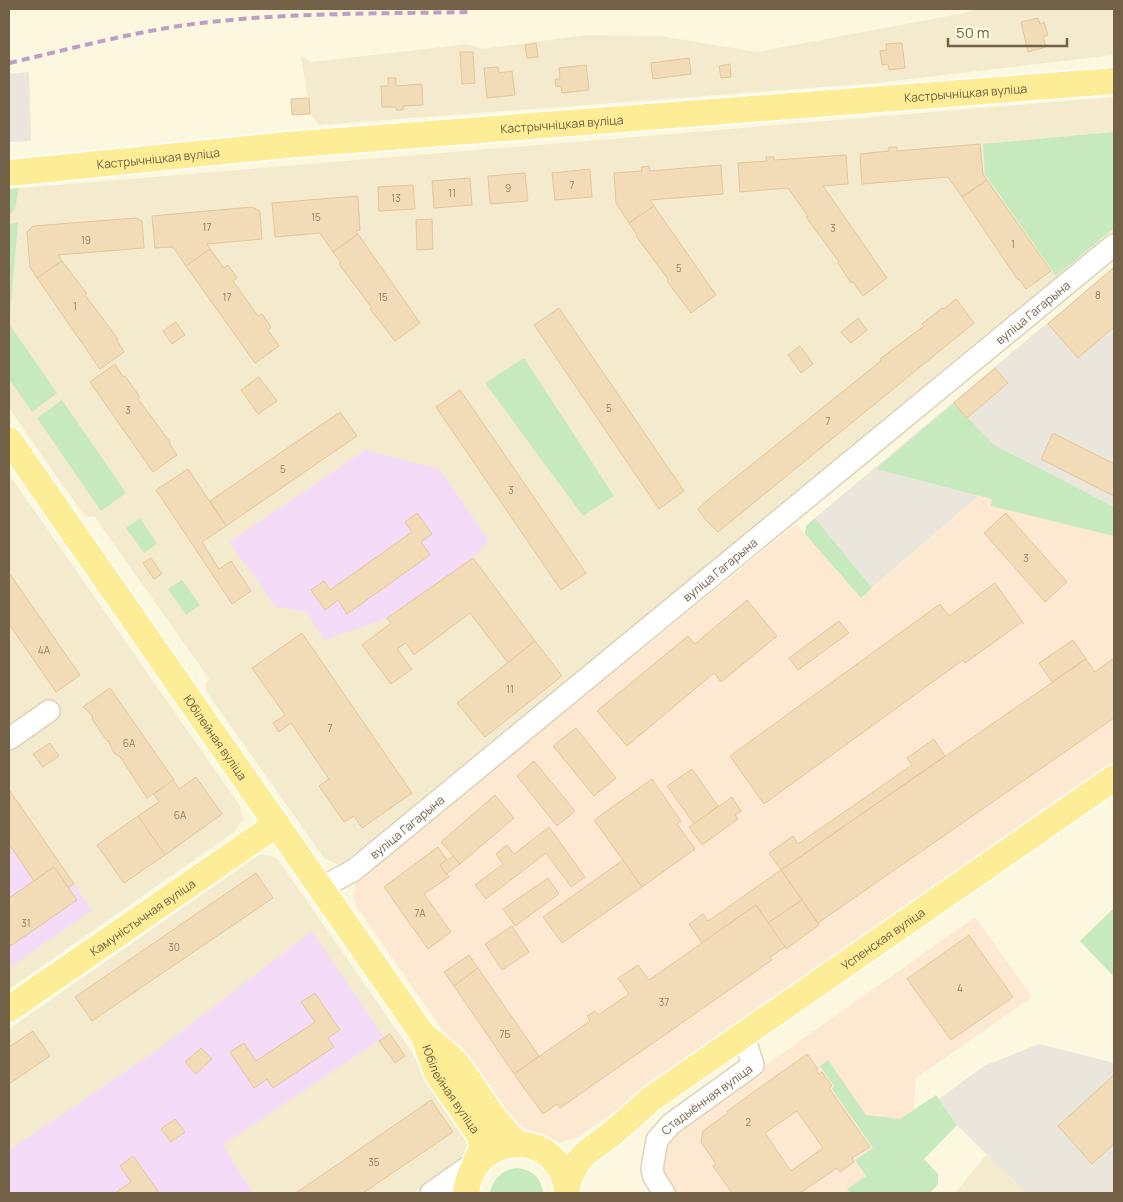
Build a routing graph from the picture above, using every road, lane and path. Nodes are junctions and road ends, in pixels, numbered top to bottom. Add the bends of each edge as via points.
1 (1114, 81) edge
2 (9, 173) edge
3 (1114, 245) edge
4 (12, 450) edge
5 (49, 711) dead end
6 (9, 739) edge
7 (1114, 778) edge
8 (277, 824) junction
9 (321, 888) junction
10 (9, 1009) edge
11 (743, 1033) junction
12 (423, 1035) junction
13 (651, 1099) junction
14 (530, 1147) junction
15 (476, 1169) edge
16 (567, 1190) edge
17 (431, 1193) edge
18 (664, 1193) edge

1 - 2 main road, Кастрычніцкая вуліца via 286,145
3 - 9 street, вуліца Гагарына via 361,864
4 - 8 main road, Юбілейная вуліца
5 - 6 street
7 - 11 main road, Успенская вуліца
8 - 9 main road, Юбілейная вуліца
8 - 10 main road, Камуністычная вуліца
9 - 12 main road, Юбілейная вуліца
11 - 13 main road, Успенская вуліца
11 - 18 street, Стадыённая вуліца via 753,1065 671,1124 657,1140 652,1169
12 - 14 main road, Юбілейная вуліца via 454,1061 506,1133
12 - 15 main road, Юбілейная вуліца via 437,1073 480,1136 482,1147
13 - 14 main road, Успенская вуліца via 577,1143 559,1150
13 - 16 main road, Успенская вуліца via 614,1133 584,1153 573,1168
14 - 15 main road, Успенская вуліца via 508,1145
14 - 16 main road, Юбілейная вуліца via 559,1165
15 - 17 street

